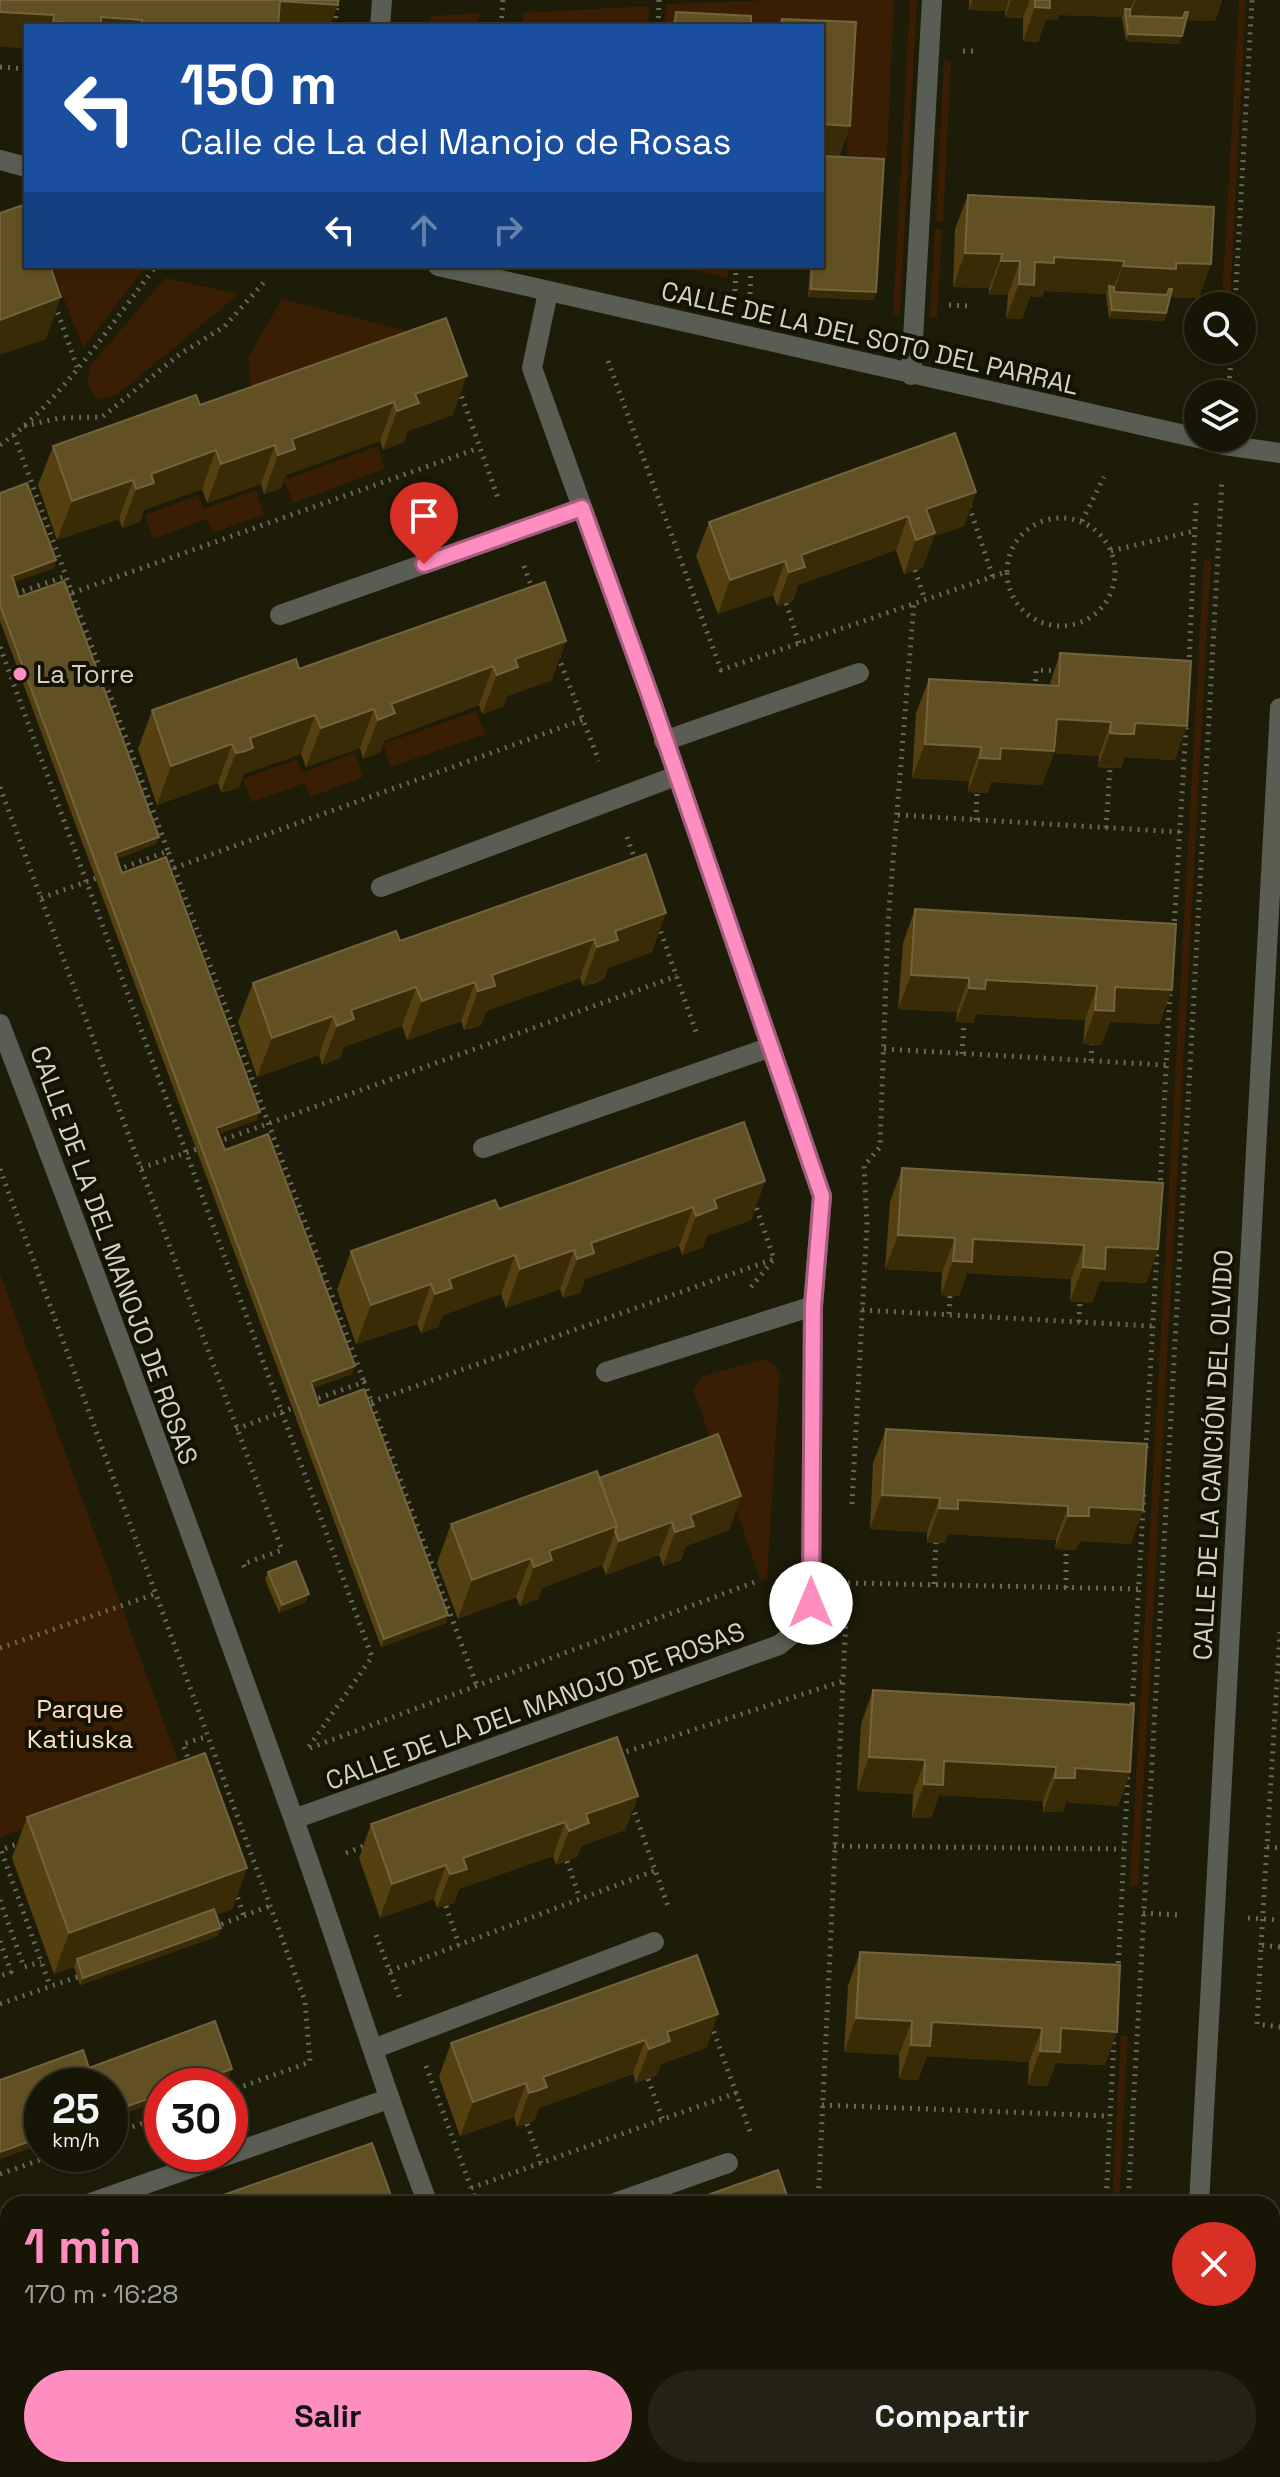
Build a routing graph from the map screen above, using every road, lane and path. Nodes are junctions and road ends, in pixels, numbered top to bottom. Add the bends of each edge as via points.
1 (337, 0) edge
2 (382, 0) edge
3 (503, 0) edge
4 (659, 0) edge
5 (932, 0) edge
6 (1252, 0) edge
7 (335, 24) edge
8 (380, 24) edge
9 (501, 24) edge
10 (658, 24) edge
11 (964, 51) dead end
12 (978, 51) dead end
13 (0, 67) edge
14 (24, 69) edge
15 (0, 160) edge
16 (24, 166) edge
17 (154, 268) edge
18 (446, 268) edge
19 (736, 268) edge
20 (751, 268) edge
21 (265, 281) dead end
22 (735, 291) dead end
23 (548, 292) junction
24 (1236, 292) edge
25 (750, 294) dead end
26 (51, 295) edge
27 (953, 306) dead end
28 (968, 306) edge
29 (608, 361) dead end
30 (78, 368) junction
31 (911, 375) junction
32 (454, 377) edge
33 (24, 426) junction
34 (14, 435) junction
35 (1184, 435) edge
36 (0, 445) edge
37 (479, 448) junction
38 (1256, 450) edge
39 (1224, 452) edge
40 (1280, 453) edge
41 (1104, 477) dead end
42 (498, 498) dead end
43 (967, 501) edge
44 (1196, 502) dead end
45 (582, 508) junction
46 (1082, 521) junction
47 (1194, 531) junction
48 (1111, 551) junction
49 (523, 565) dead end
50 (915, 570) edge
51 (1006, 572) junction
52 (66, 576) junction
53 (993, 577) junction
54 (72, 593) junction
55 (534, 594) edge
56 (0, 599) edge
57 (925, 600) junction
58 (786, 603) edge
59 (914, 603) junction
60 (280, 615) dead end
61 (799, 643) junction
62 (0, 647) edge
63 (556, 650) edge
64 (1067, 671) edge
65 (859, 673) dead end
66 (1188, 678) edge
67 (1035, 693) edge
68 (1280, 708) edge
69 (582, 720) junction
70 (1186, 724) edge
71 (664, 741) junction
72 (599, 761) dead end
73 (1110, 768) edge
74 (676, 776) junction
75 (0, 787) edge
76 (977, 792) edge
77 (898, 815) junction
78 (976, 820) junction
79 (1106, 828) junction
80 (1180, 832) junction
81 (627, 837) dead end
82 (168, 851) junction
83 (637, 865) edge
84 (174, 868) junction
85 (87, 882) junction
86 (381, 887) dead end
87 (41, 898) junction
88 (657, 921) edge
89 (1173, 941) edge
90 (677, 976) junction
91 (1171, 987) edge
92 (964, 1022) edge
93 (0, 1024) edge
94 (696, 1032) dead end
95 (1092, 1044) dead end
96 (771, 1047) junction
97 (884, 1049) junction
98 (962, 1054) junction
99 (1091, 1061) junction
100 (1166, 1065) junction
101 (268, 1124) junction
102 (483, 1148) dead end
103 (186, 1152) junction
104 (141, 1168) junction
105 (0, 1169) edge
106 (7, 1189) junction
107 (751, 1189) edge
108 (0, 1192) edge
109 (1159, 1203) edge
110 (1157, 1249) edge
111 (774, 1259) junction
112 (750, 1288) dead end
113 (950, 1295) dead end
114 (1080, 1302) edge
115 (813, 1306) junction
116 (862, 1310) junction
117 (949, 1314) junction
118 (1079, 1322) junction
119 (1152, 1326) junction
120 (606, 1372) dead end
121 (364, 1382) junction
122 (371, 1402) junction
123 (282, 1412) junction
124 (236, 1429) junction
125 (1146, 1450) edge
126 (1144, 1481) edge
127 (852, 1507) dead end
128 (936, 1542) edge
129 (1066, 1550) edge
130 (848, 1568) dead end
131 (248, 1578) dead end
132 (755, 1582) dead end
133 (848, 1583) junction
134 (934, 1584) junction
135 (1066, 1588) junction
136 (1139, 1589) junction
137 (155, 1594) junction
138 (847, 1597) dead end
139 (846, 1611) dead end
140 (1280, 1632) edge
141 (0, 1648) edge
142 (843, 1681) junction
143 (477, 1686) junction
144 (1131, 1727) edge
145 (303, 1735) dead end
146 (208, 1736) junction
147 (308, 1749) junction
148 (614, 1755) edge
149 (192, 1768) edge
150 (1128, 1772) edge
151 (629, 1799) edge
152 (294, 1819) junction
153 (31, 1839) edge
154 (375, 1842) edge
155 (834, 1846) junction
156 (1267, 1847) junction
157 (1280, 1848) edge
158 (1123, 1849) junction
159 (1, 1850) edge
160 (346, 1853) dead end
161 (567, 1861) edge
162 (654, 1871) junction
163 (233, 1886) edge
164 (580, 1899) junction
165 (0, 1900) edge
166 (270, 1906) junction
167 (446, 1906) edge
168 (244, 1916) junction
169 (673, 1920) dead end
170 (213, 1927) edge
171 (0, 1941) edge
172 (654, 1942) dead end
173 (459, 1945) junction
174 (1261, 1945) junction
175 (1280, 1947) edge
176 (41, 1962) junction
177 (390, 1971) dead end
178 (0, 1976) edge
179 (80, 1976) edge
180 (1117, 1981) edge
181 (50, 1986) junction
182 (0, 2004) edge
183 (709, 2019) edge
184 (1115, 2026) edge
185 (1280, 2027) edge
186 (373, 2049) junction
187 (442, 2065) dead end
188 (427, 2070) dead end
189 (648, 2079) edge
190 (248, 2084) edge
191 (736, 2093) junction
192 (388, 2099) junction
193 (822, 2105) junction
194 (1110, 2116) junction
195 (663, 2120) junction
196 (527, 2124) edge
197 (752, 2137) dead end
198 (541, 2163) junction
199 (728, 2163) dead end
200 (24, 2166) edge
201 (0, 2174) edge
202 (471, 2188) dead end
203 (111, 2196) edge
204 (425, 2196) edge
205 (635, 2196) edge
206 (818, 2196) edge
207 (1106, 2196) edge
208 (1128, 2196) edge
209 (1199, 2196) edge

1 - 7 path
2 - 8 street
3 - 9 path
4 - 10 path
5 - 31 street
6 - 24 path
11 - 12 path
13 - 14 path
15 - 16 street
17 - 30 path
18 - 23 street, CALLE DE LA DEL SOTO DEL PARRAL
19 - 22 path
20 - 25 path
21 - 33 path via 224,327 180,354 102,417
23 - 31 street, CALLE DE LA DEL SOTO DEL PARRAL
23 - 45 street, CALLE DE LA DEL MANOJO DE ROSAS via 532,368
26 - 30 path
27 - 28 path
29 - 61 path via 721,670
30 - 33 path
31 - 35 street, CALLE DE LA DEL SOTO DEL PARRAL
32 - 37 path
33 - 34 path
34 - 36 path
34 - 52 path
37 - 42 path
37 - 54 path
38 - 40 street, CALLE DE LA DEL SOTO DEL PARRAL
39 - 208 path
41 - 46 path
43 - 53 path
44 - 47 path
45 - 60 street
45 - 71 street, CALLE DE LA DEL MANOJO DE ROSAS
46 - 48 path
46 - 51 path via 1039,521 1010,551
47 - 48 path
47 - 66 path
48 - 51 path via 1111,593 1100,611 1082,623 1040,623 1022,611 1010,593
49 - 55 path
50 - 57 path
51 - 53 path
52 - 54 path
52 - 56 path
53 - 57 path
54 - 82 path
57 - 59 path
58 - 61 path
59 - 61 path
59 - 77 path
62 - 85 path
63 - 69 path
64 - 67 path via 1036,670
65 - 71 street
68 - 209 street, CALLE DE LA CANCIÓN DEL OLVIDO
69 - 72 path
69 - 84 path
70 - 80 path
71 - 74 street, CALLE DE LA DEL MANOJO DE ROSAS
73 - 79 path
74 - 86 street
74 - 96 street, CALLE DE LA DEL MANOJO DE ROSAS
75 - 87 path
76 - 78 path
77 - 78 path
77 - 97 path
78 - 79 path
79 - 80 path
80 - 89 path
81 - 83 path
82 - 84 path
82 - 85 path
84 - 101 path
85 - 87 path
85 - 103 path
87 - 104 path
88 - 90 path
90 - 94 path
90 - 101 path
91 - 100 path
92 - 98 path
93 - 152 street, CALLE DE LA DEL MANOJO DE ROSAS
95 - 99 path
96 - 102 street
96 - 115 street, CALLE DE LA DEL MANOJO DE ROSAS via 822,1196
97 - 98 path
97 - 116 path via 880,1147 864,1166
98 - 99 path
99 - 100 path
100 - 109 path
101 - 103 path
101 - 121 path
103 - 104 path
103 - 123 path
104 - 124 path
105 - 106 path
106 - 108 path
106 - 137 path
107 - 111 path
110 - 119 path
111 - 112 path
111 - 122 path
113 - 117 path
114 - 118 path
115 - 120 street
115 - 152 street, CALLE DE LA DEL MANOJO DE ROSAS via 811,1603 800,1628 758,1654
116 - 117 path
116 - 127 path
117 - 118 path
118 - 119 path
119 - 125 path
121 - 122 path
121 - 123 path
122 - 143 path
123 - 124 path
123 - 147 path via 372,1657
124 - 131 path via 282,1550 243,1564
126 - 136 path
128 - 134 path
129 - 135 path
130 - 133 path
132 - 143 path
133 - 134 path
133 - 138 path
134 - 135 path
135 - 136 path
136 - 144 path
137 - 141 path
137 - 146 path
139 - 142 path
140 - 156 path
142 - 148 path
142 - 155 path
143 - 147 path
145 - 147 path
146 - 149 path via 183,1744
146 - 166 path
150 - 158 path
151 - 162 path
152 - 186 street, CALLE DE LA DEL MANOJO DE ROSAS
153 - 159 path
154 - 160 path
155 - 158 path
155 - 193 path
156 - 157 path
156 - 174 path
158 - 180 path
159 - 176 path
161 - 164 path
162 - 164 path
162 - 169 path
163 - 168 path
164 - 173 path
165 - 176 path via 24,1967
166 - 168 path
166 - 190 path via 305,2001 310,2062
167 - 173 path
168 - 170 path
171 - 178 path via 11,1972
172 - 186 street
173 - 177 path
174 - 175 path
174 - 185 path via 1257,2024
176 - 181 path
179 - 181 path
181 - 182 path
183 - 191 path
184 - 194 path
186 - 192 street, CALLE DE LA DEL MANOJO DE ROSAS
187 - 188 path
189 - 195 path
191 - 195 path
191 - 197 path
192 - 203 street
192 - 204 street, CALLE DE LA DEL MANOJO DE ROSAS
193 - 194 path
193 - 206 path
194 - 207 path
195 - 198 path
196 - 198 path
198 - 202 path
199 - 205 street
200 - 201 path

